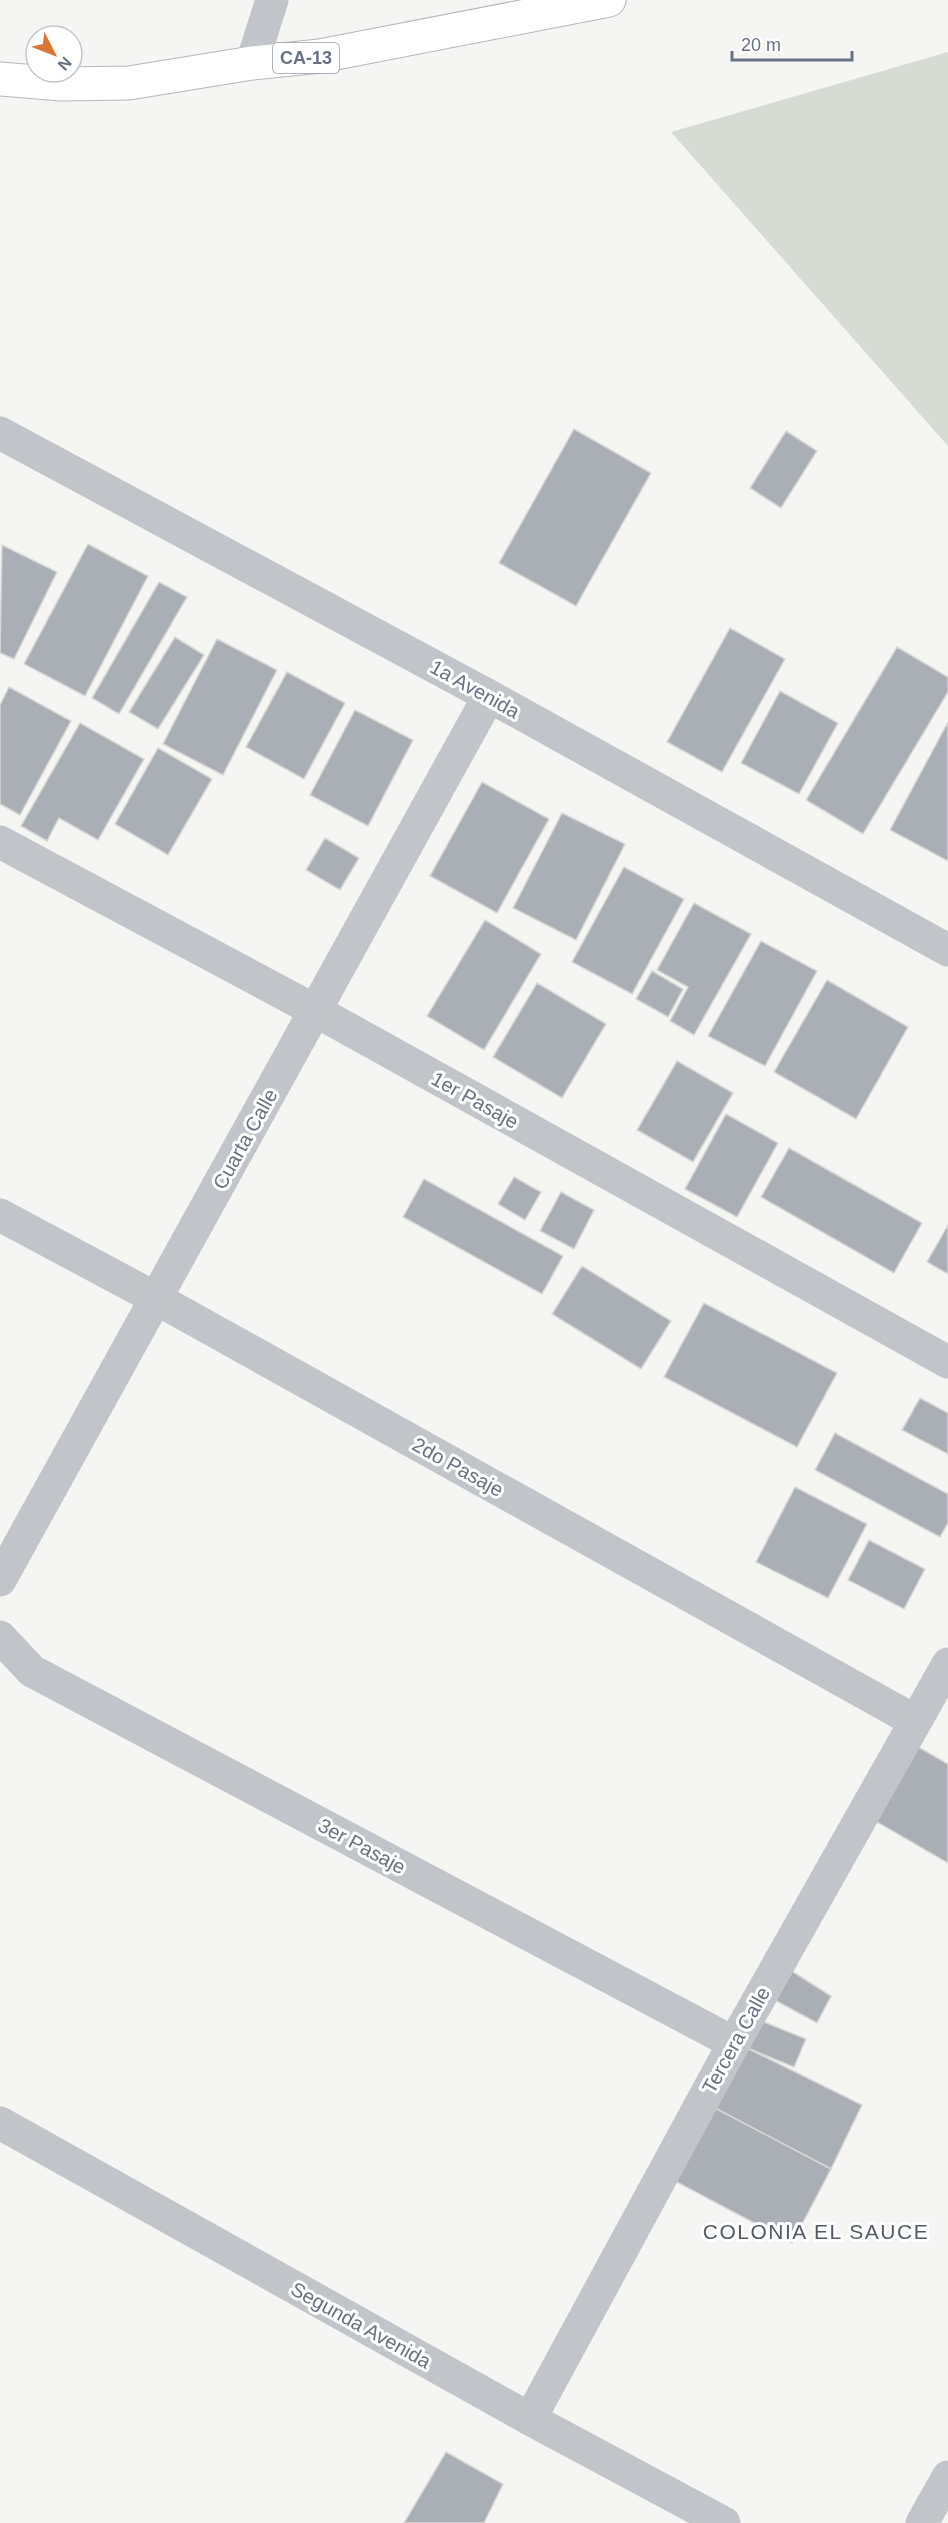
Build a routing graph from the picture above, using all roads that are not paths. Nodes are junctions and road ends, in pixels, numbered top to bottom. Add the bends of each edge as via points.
1 (272, 0) edge
2 (609, 0) edge
3 (252, 63) junction
4 (0, 79) edge
5 (0, 433) edge
6 (489, 696) junction
7 (0, 842) edge
8 (948, 950) edge
9 (316, 1011) junction
10 (0, 1215) edge
11 (157, 1299) junction
12 (948, 1362) edge
13 (0, 1580) edge
14 (0, 1637) edge
15 (948, 1664) edge
16 (915, 1722) junction
17 (734, 2043) junction
18 (0, 2123) edge
19 (530, 2419) junction
20 (948, 2477) edge
21 (724, 2523) edge
22 (922, 2523) edge

1 - 3 street
2 - 3 main road, CA-13 via 320,56
3 - 4 main road, CA-13 via 129,83 61,84
5 - 6 street, 1a Avenida
6 - 8 street, 1a Avenida
6 - 9 street, Cuarta Calle
7 - 9 street, 1er Pasaje
9 - 11 street, Cuarta Calle
9 - 12 street, 1er Pasaje
10 - 11 street, 2do Pasaje
11 - 13 street, Cuarta Calle
11 - 16 street, 2do Pasaje
14 - 17 street, 3er Pasaje via 32,1671
15 - 16 street, Tercera Calle
16 - 17 street, Tercera Calle
17 - 19 street, Tercera Calle
18 - 19 street, Segunda Avenida
19 - 21 street, Segunda Avenida
20 - 22 street

